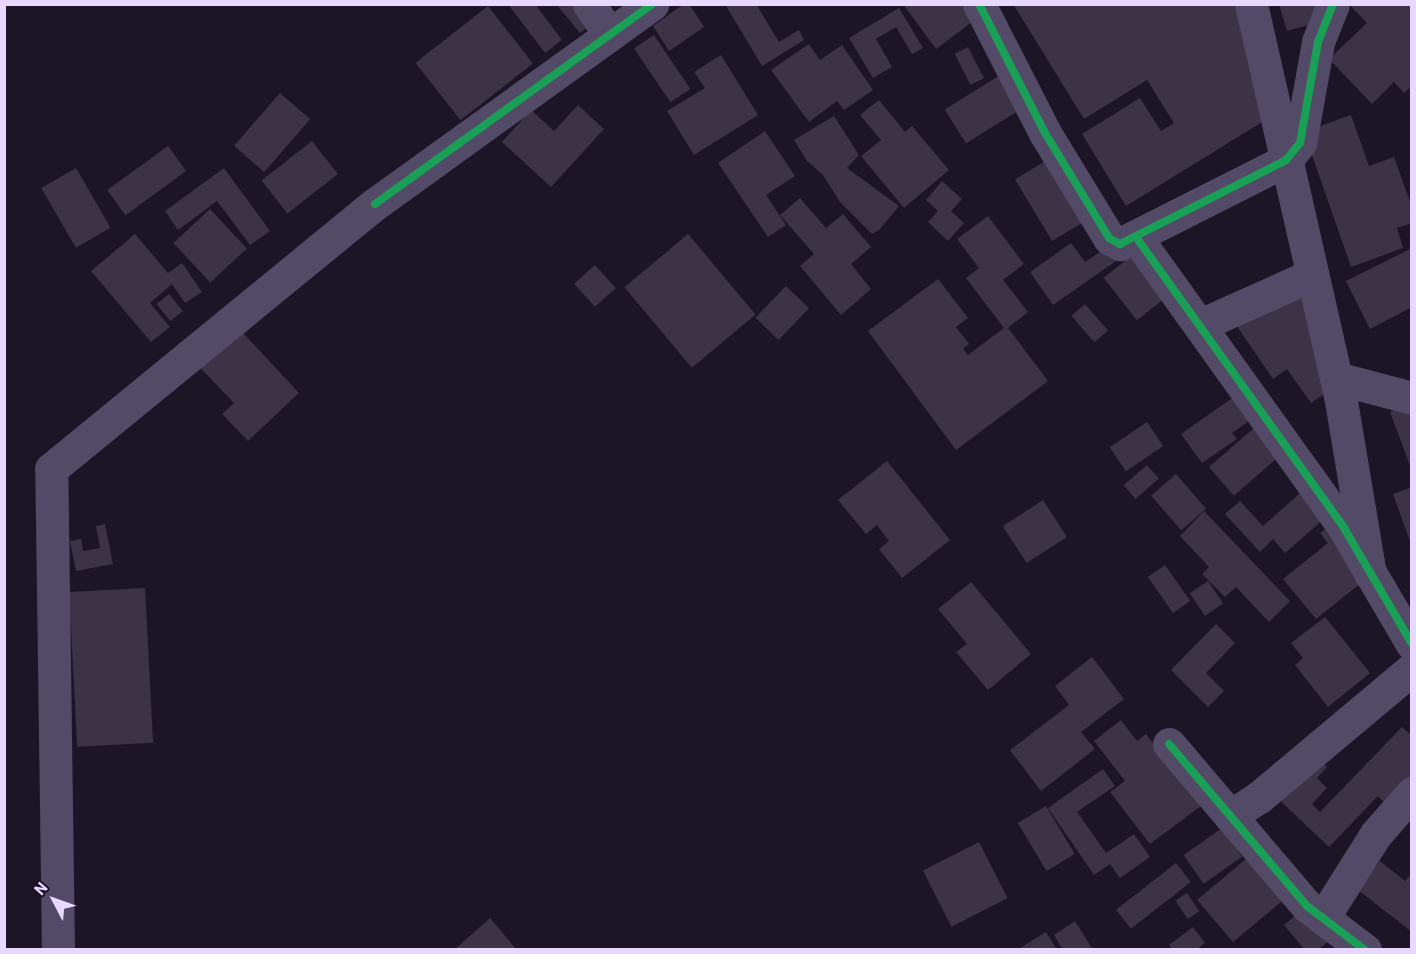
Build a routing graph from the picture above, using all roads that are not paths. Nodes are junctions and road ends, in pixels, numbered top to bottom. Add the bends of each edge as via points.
1 (590, 4) edge
2 (652, 4) edge
3 (979, 4) edge
4 (1251, 4) edge
5 (1334, 4) edge
6 (610, 35) junction
7 (1286, 160) junction
8 (1136, 237) junction
9 (1312, 274) junction
10 (1200, 325) junction
11 (1336, 378) junction
12 (1412, 398) edge
13 (1370, 574) junction
14 (1407, 626) edge
15 (1412, 669) edge
16 (1169, 744) dead end
17 (1412, 793) edge
18 (1230, 816) junction
19 (1323, 918) junction
20 (58, 950) edge
21 (1365, 950) edge

1 - 6 street
2 - 6 street
3 - 8 street via 1045,133 1109,237 1120,244
4 - 7 street
5 - 7 street via 1318,42 1300,143
6 - 20 street via 375,204 51,469
7 - 8 street
7 - 9 street
8 - 10 street
9 - 10 street
9 - 11 street
10 - 13 street via 1344,528
11 - 12 street
11 - 13 street
13 - 14 street
15 - 18 street via 1258,798
16 - 18 street
17 - 19 street via 1376,834
18 - 19 street via 1307,906
19 - 21 street

